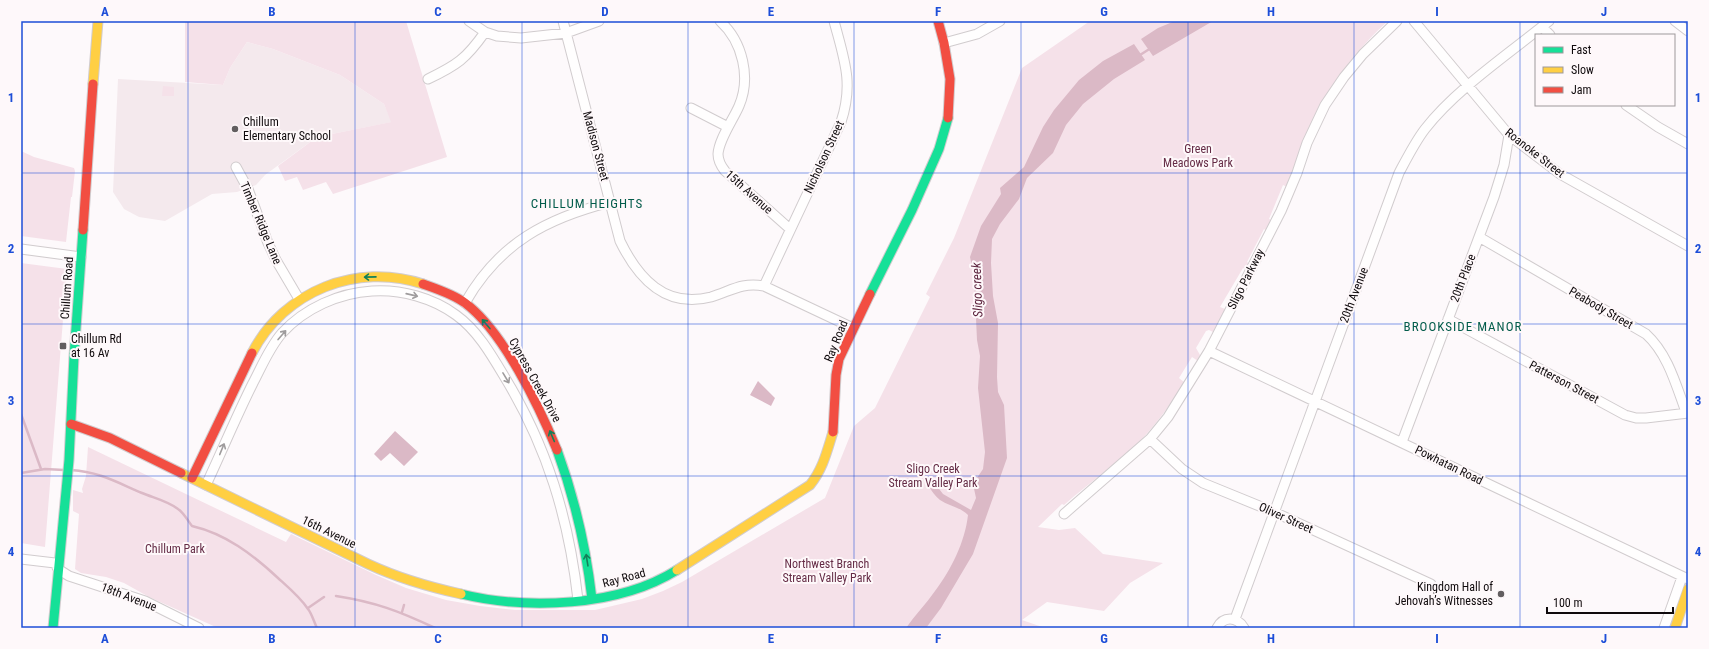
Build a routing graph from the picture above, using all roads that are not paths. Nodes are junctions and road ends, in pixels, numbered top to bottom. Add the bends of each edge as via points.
1 (98, 21) edge
2 (469, 21) edge
3 (563, 21) edge
4 (599, 21) edge
5 (720, 21) edge
6 (834, 21) edge
7 (938, 21) edge
8 (1000, 21) edge
9 (1397, 21) edge
10 (1414, 21) edge
11 (1675, 21) edge
12 (1546, 24) edge
13 (1688, 31) edge
14 (485, 32) junction
15 (566, 33) junction
16 (1550, 34) edge
17 (944, 43) junction
18 (428, 79) dead end
19 (1468, 87) junction
20 (1627, 106) edge
21 (691, 108) dead end
22 (728, 127) junction
23 (1509, 135) junction
24 (1688, 144) edge
25 (236, 166) dead end
26 (611, 202) junction
27 (790, 229) junction
28 (1479, 237) junction
29 (1688, 246) edge
30 (21, 249) edge
31 (81, 257) junction
32 (764, 286) junction
33 (299, 299) junction
34 (465, 303) junction
35 (1448, 319) junction
36 (852, 328) junction
37 (1209, 351) junction
38 (1314, 401) junction
39 (1687, 412) edge
40 (71, 424) junction
41 (1150, 439) junction
42 (1402, 442) junction
43 (192, 478) junction
44 (206, 485) junction
45 (1274, 512) junction
46 (1064, 514) dead end
47 (21, 559) edge
48 (58, 569) junction
49 (1685, 578) edge
50 (1431, 584) dead end
51 (1688, 589) edge
52 (592, 599) junction
53 (578, 600) junction
54 (1235, 619) junction
55 (192, 627) edge
56 (54, 628) edge
57 (1217, 628) edge
58 (1244, 628) edge
59 (1664, 628) edge
60 (1675, 628) edge

1 - 31 street, Chillum Road
2 - 14 street
3 - 15 street, Madison Street
4 - 15 street
5 - 22 street, 15th Avenue via 738,46 744,76 739,106
6 - 27 street, Nicholson Street via 848,80 844,111
7 - 17 street, Ray Road
8 - 17 street via 977,34
9 - 37 street, Sligo Parkway via 1363,54 1325,105 1307,143 1281,211
10 - 19 street, Roanoke Street
11 - 13 street
12 - 16 street
12 - 19 street, 20th Avenue
14 - 15 street via 521,38
14 - 18 street via 459,62
15 - 26 street, Madison Street
17 - 36 street, Ray Road via 950,79 950,98 949,115 939,149 909,216
19 - 23 street, Roanoke Street
19 - 38 street, 20th Avenue via 1426,128 1399,173
20 - 24 street
21 - 22 street
22 - 27 street, 15th Avenue via 718,154 720,165
23 - 28 street, 20th Place via 1500,179
23 - 29 street, Roanoke Street via 1560,174
25 - 33 street, Timber Ridge Lane via 248,189 261,228 276,260
26 - 32 street, Madison Street via 620,241 629,258 642,276 659,290 680,298 700,299 742,285
26 - 34 street via 563,216 529,234 512,246 486,272
27 - 32 street, Nicholson Street
28 - 35 street, 20th Place
28 - 39 street, Peabody Street via 1646,334 1663,355
30 - 31 street
31 - 40 street, Chillum Road
32 - 36 street, Madison Street
34 -> 33 street, Cypress Creek Drive via 418,281 383,276 338,281
33 - 43 street, Cypress Creek Drive via 280,314 256,342
52 -> 34 street, Cypress Creek Drive via 587,555 570,482 548,427 499,339
35 - 39 street, Patterson Street via 1625,415 1646,418
35 - 42 street, 20th Place
36 - 52 street, Ray Road via 837,368 836,416 831,444 817,476 810,485 667,576 633,590
37 - 38 street, Powhatan Road
37 - 41 street, Sligo Parkway
38 - 42 street, Powhatan Road
38 - 45 street, 20th Avenue
40 - 43 street, 16th Avenue via 90,430
40 - 48 street, Chillum Road
41 - 45 street, Oliver Street via 1182,469 1203,483
41 - 46 street, Sligo Parkway
42 - 49 street, Powhatan Road
43 - 44 street, 16th Avenue
44 - 53 street, 16th Avenue via 383,571 419,584 489,600
44 -> 53 street, Cypress Creek Drive via 227,435 272,347 296,320 332,300 366,291 382,290 428,299 468,325 494,359 526,412 547,462 563,512
45 - 50 street, Oliver Street
45 - 54 street, 20th Avenue
47 - 48 street via 55,563
48 - 55 street, 18th Avenue via 70,576 145,601
48 - 56 street, Chillum Road
49 - 59 street
51 - 60 street
52 - 53 street, 16th Avenue
54 - 57 street via 1226,619
54 - 58 street

